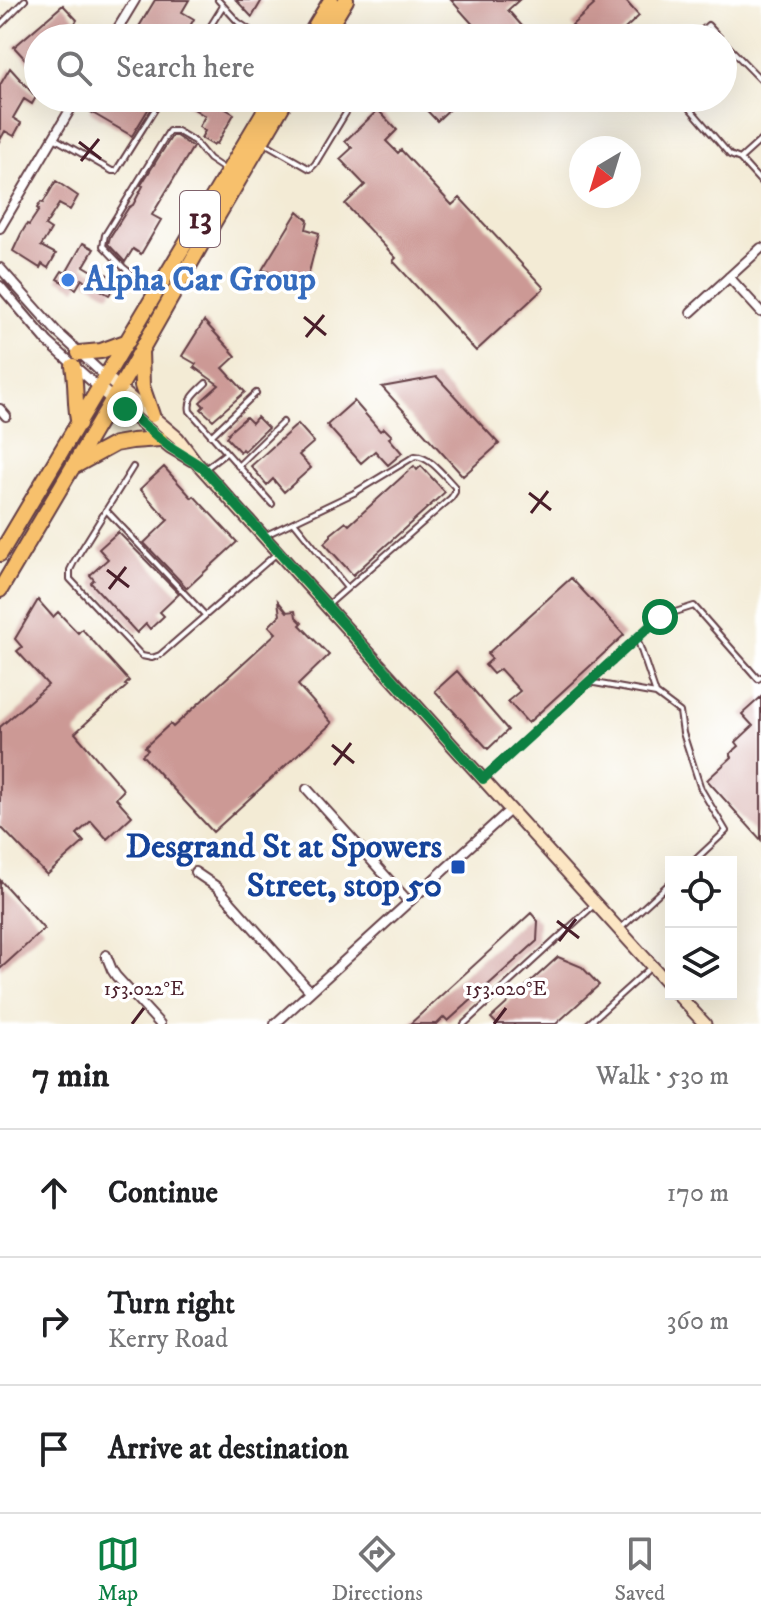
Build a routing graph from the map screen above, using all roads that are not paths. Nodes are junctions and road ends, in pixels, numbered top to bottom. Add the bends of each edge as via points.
1 (25, 0) edge
2 (135, 0) edge
3 (218, 0) edge
4 (331, 0) edge
5 (346, 0) edge
6 (223, 6) junction
7 (120, 24) edge
8 (212, 24) edge
9 (241, 24) edge
10 (316, 24) edge
11 (331, 24) edge
12 (0, 25) edge
13 (737, 55) edge
14 (761, 80) edge
15 (69, 112) edge
16 (153, 112) edge
17 (264, 112) edge
18 (279, 112) edge
19 (347, 112) edge
20 (693, 112) edge
21 (53, 138) junction
22 (761, 140) edge
23 (261, 141) junction
24 (740, 159) junction
25 (229, 171) junction
26 (761, 182) edge
27 (0, 228) edge
28 (761, 248) edge
29 (0, 268) edge
30 (729, 277) junction
31 (0, 286) edge
32 (156, 294) junction
33 (691, 312) dead end
34 (761, 312) edge
35 (128, 341) junction
36 (141, 350) junction
37 (76, 360) junction
38 (103, 382) junction
39 (206, 383) dead end
40 (116, 393) junction
41 (256, 393) dead end
42 (152, 415) junction
43 (283, 422) dead end
44 (79, 424) junction
45 (211, 436) junction
46 (160, 439) junction
47 (226, 453) junction
48 (200, 466) junction
49 (238, 466) junction
50 (73, 467) junction
51 (133, 467) dead end
52 (272, 504) dead end
53 (106, 510) junction
54 (294, 522) junction
55 (263, 536) junction
56 (277, 552) junction
57 (0, 554) edge
58 (347, 588) junction
59 (0, 590) edge
60 (327, 606) junction
61 (205, 615) junction
62 (637, 638) junction
63 (761, 677) edge
64 (589, 682) junction
65 (656, 694) junction
66 (483, 779) junction
67 (307, 789) dead end
68 (511, 809) junction
69 (699, 856) edge
70 (195, 872) dead end
71 (665, 888) edge
72 (409, 902) junction
73 (596, 904) junction
74 (619, 930) junction
75 (106, 955) dead end
76 (652, 966) junction
77 (665, 980) edge
78 (310, 991) junction
79 (683, 1000) edge
80 (160, 1024) edge
81 (275, 1024) edge
82 (464, 1024) edge
83 (588, 1024) edge
84 (705, 1024) edge

1 - 12 lane
2 - 7 street
3 - 6 lane
4 - 10 highway
5 - 11 highway
6 - 8 lane
6 - 9 lane
13 - 14 lane
15 - 21 street
16 - 21 lane via 116,171
17 - 25 highway, 13
18 - 23 highway, 13
19 - 23 lane via 310,169
20 - 24 lane via 730,155
21 - 27 street
22 - 24 lane
23 - 36 highway, 13
24 - 26 lane
25 - 32 highway, 13
25 - 32 lane via 194,141 169,131 105,235 103,246
28 - 30 street
29 - 37 street
30 - 33 street
30 - 34 street
31 - 37 street via 35,328
32 - 35 highway, 13
35 - 37 highway
35 - 38 highway, 13
36 - 40 highway, 13
36 - 42 highway via 142,386
37 - 38 street
37 - 38 street
37 - 44 highway
38 - 40 street
38 - 44 highway, 13
39 - 45 lane via 189,405
40 - 42 street
40 - 46 street
40 - 50 highway, 13
41 - 45 lane
42 - 48 street
43 - 49 lane
44 - 57 highway, 13
45 - 47 lane
46 - 48 street
46 - 50 highway via 115,444
47 - 48 lane
47 - 49 lane
48 - 55 street
49 - 52 lane
50 - 59 highway, 13
51 - 53 lane
53 - 61 lane
53 - 61 lane via 70,570 70,579 90,601 142,656 152,658
54 - 55 lane
54 - 58 lane
54 - 58 lane via 415,456 428,460 455,487 451,498
55 - 56 street
56 - 60 street
56 - 61 lane
58 - 60 lane
60 - 66 street
62 - 63 lane via 660,617 694,606
62 - 64 lane
62 - 65 lane
64 - 65 lane
64 - 66 lane
65 - 69 lane via 680,712 701,789 726,831
66 - 68 street
67 - 72 street
68 - 72 street
68 - 73 street
70 - 78 street via 217,887
71 - 74 lane
72 - 78 street
73 - 74 street
73 - 82 lane
74 - 76 street
75 - 80 street via 116,976
76 - 77 street
76 - 83 lane
78 - 81 street
79 - 84 street

